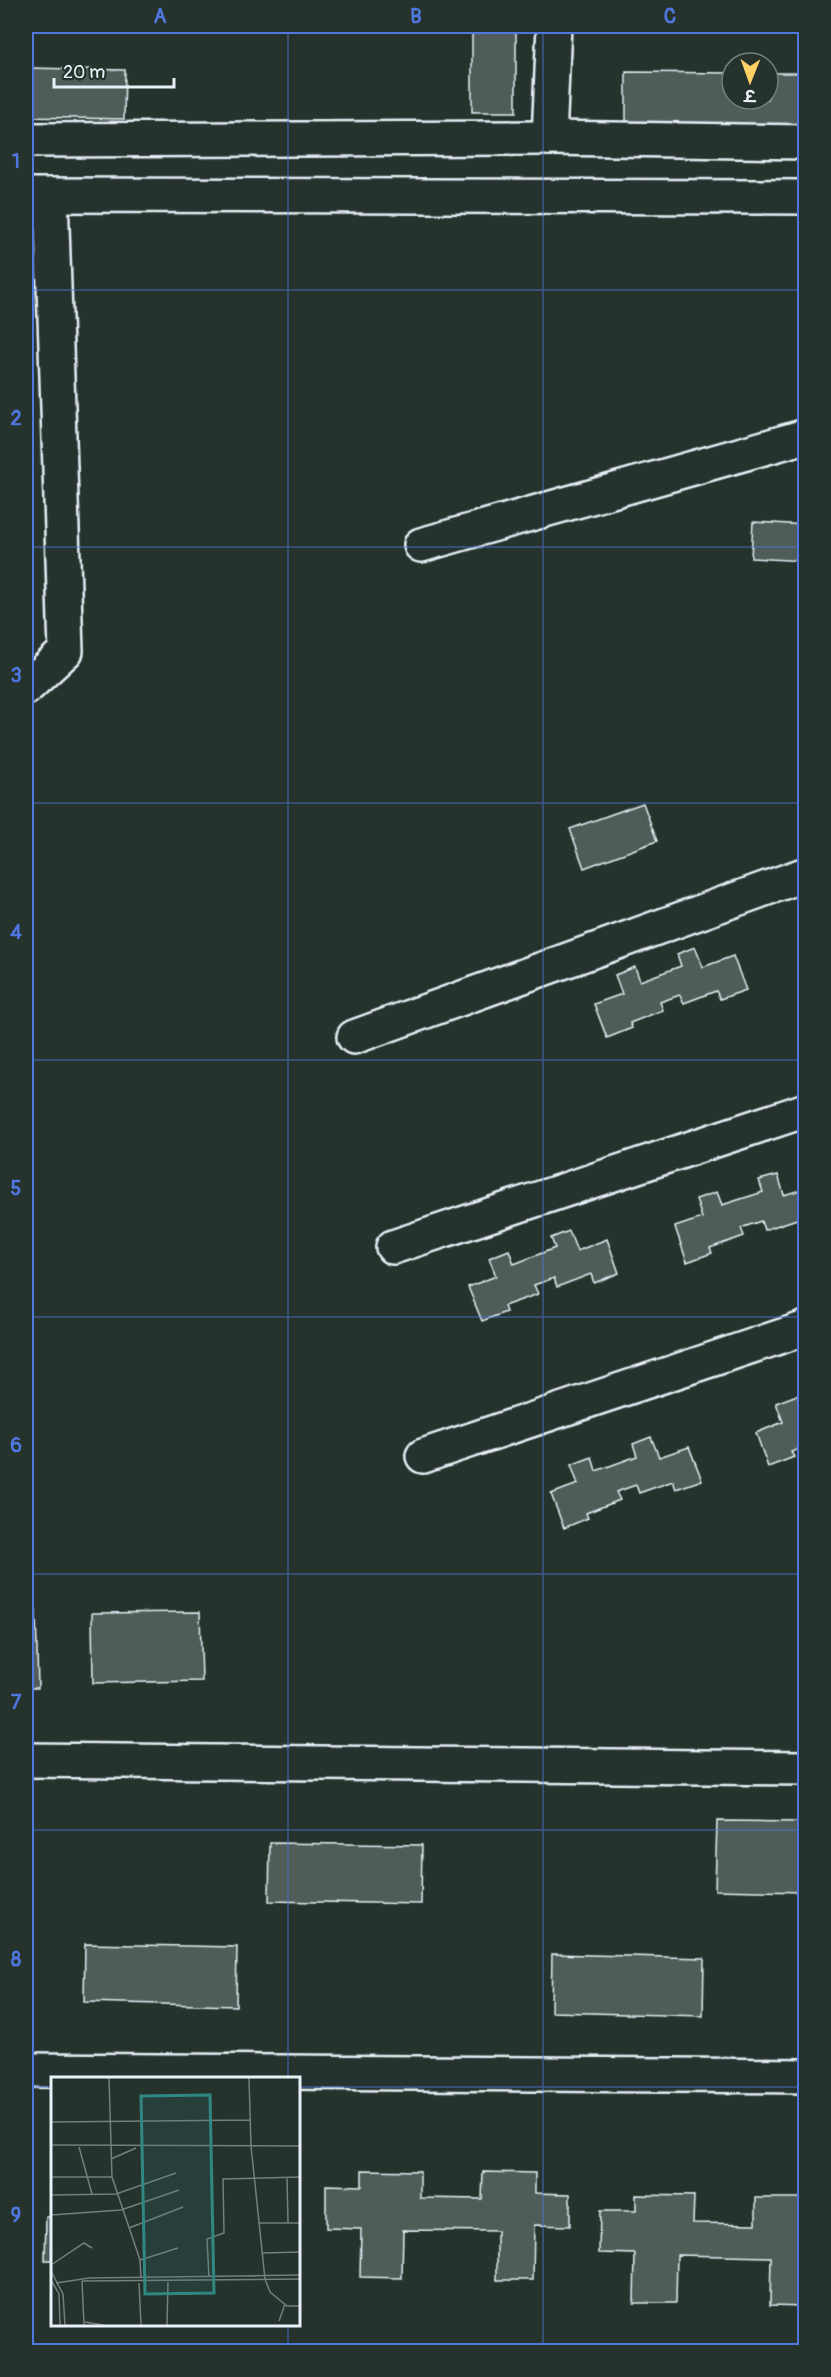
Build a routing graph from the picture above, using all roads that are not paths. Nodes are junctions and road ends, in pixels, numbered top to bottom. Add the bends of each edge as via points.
1 (554, 26) edge
2 (549, 138) junction
3 (26, 140) edge
4 (806, 142) edge
5 (38, 195) edge
6 (806, 197) edge
7 (806, 436) edge
8 (421, 545) dead end
9 (26, 688) edge
10 (806, 874) edge
11 (354, 1037) dead end
12 (806, 1110) edge
13 (393, 1247) dead end
14 (806, 1328) edge
15 (423, 1456) dead end
16 (26, 1760) edge
17 (806, 1768) edge
18 (26, 2070) edge
19 (806, 2076) edge

1 - 2 street
2 - 3 street
2 - 4 street
5 - 6 street
5 - 9 street via 66,651
7 - 8 street
10 - 11 street
12 - 13 street
14 - 15 street
16 - 17 street
18 - 19 street

